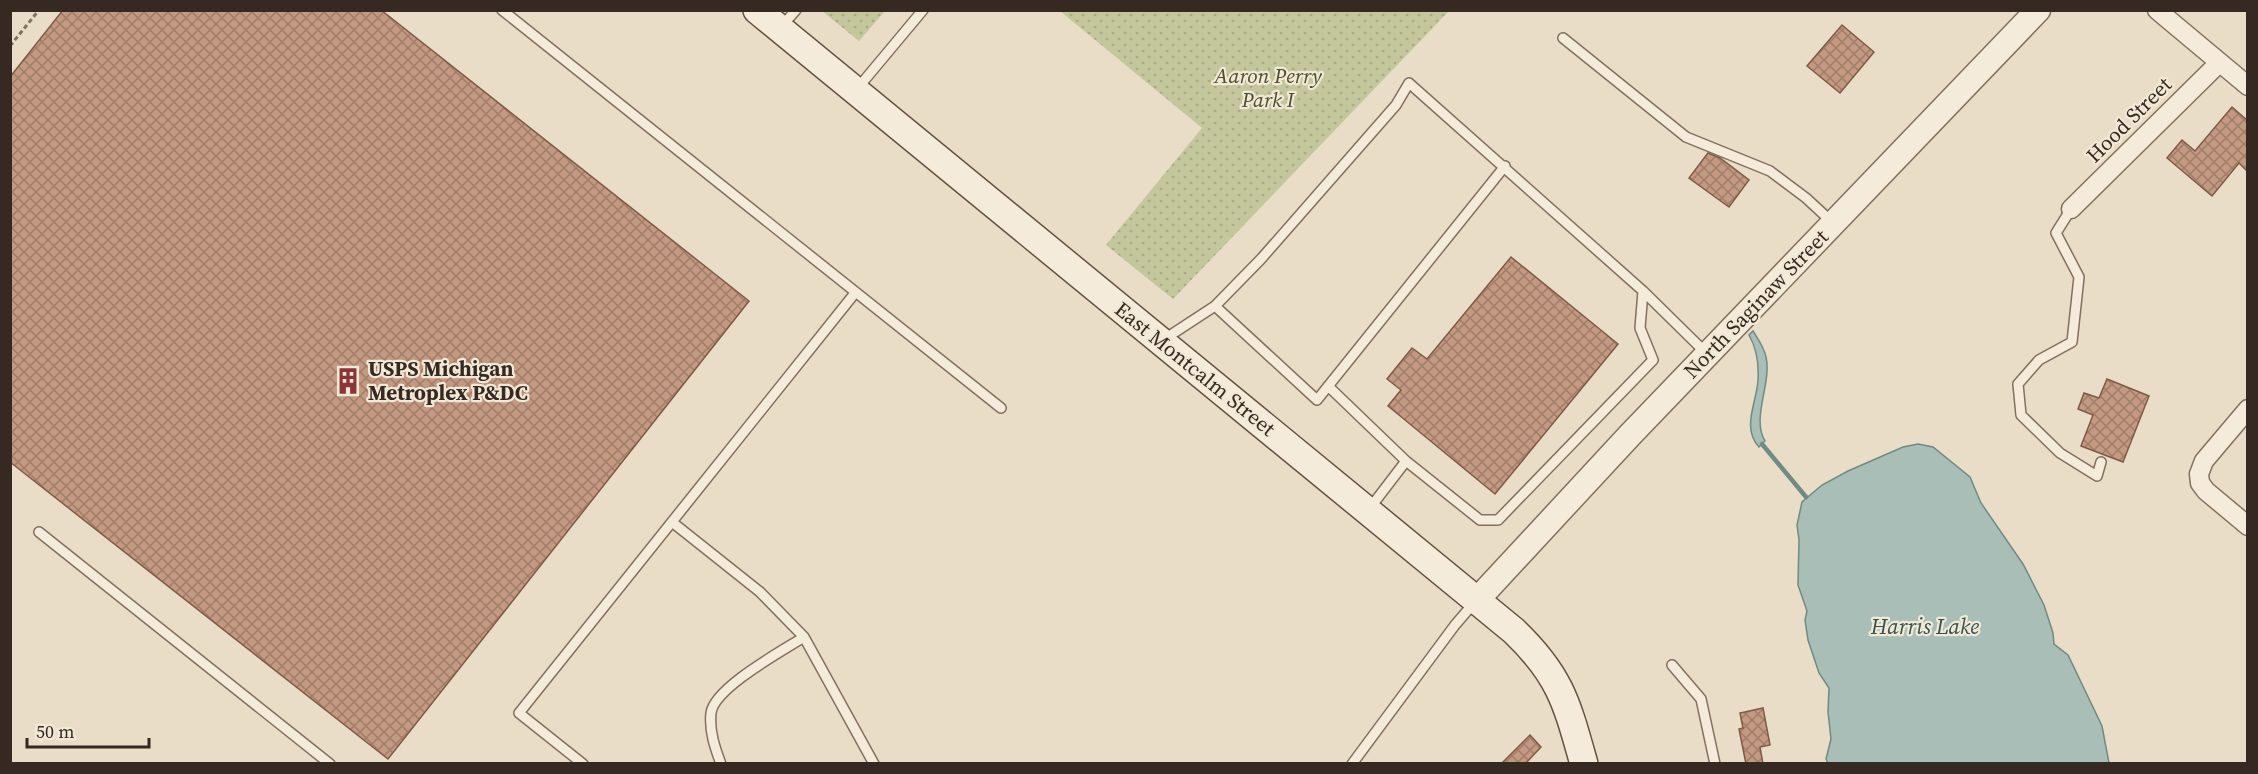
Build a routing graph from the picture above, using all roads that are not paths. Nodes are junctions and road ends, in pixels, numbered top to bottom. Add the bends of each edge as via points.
1 (502, 10) edge
2 (758, 10) edge
3 (923, 10) edge
4 (2157, 10) edge
5 (2034, 12) edge
6 (788, 20) edge
7 (1563, 38) dead end
8 (2219, 63) junction
9 (2247, 86) edge
10 (855, 91) junction
11 (1504, 166) junction
12 (2071, 209) joint
13 (1834, 224) junction
14 (1643, 291) junction
15 (855, 293) junction
16 (1215, 306) junction
17 (1161, 341) junction
18 (1708, 354) junction
19 (1328, 386) junction
20 (1001, 408) dead end
21 (2247, 409) edge
22 (1407, 461) junction
23 (2100, 462) dead end
24 (1368, 511) junction
25 (672, 522) junction
26 (2247, 526) edge
27 (39, 532) dead end
28 (1477, 600) junction
29 (804, 637) junction
30 (1672, 665) dead end
31 (330, 764) edge
32 (583, 764) edge
33 (721, 764) edge
34 (874, 764) edge
35 (1352, 764) edge
36 (1584, 764) edge
37 (1714, 764) edge

1 - 15 lane
2 - 6 main road, East Montcalm Street
3 - 10 lane
4 - 8 street
5 - 13 street, North Saginaw Street
6 - 10 main road, East Montcalm Street
7 - 13 lane via 1686,137 1770,171
8 - 9 street
8 - 12 street, Hood Street
10 - 17 main road, East Montcalm Street
11 - 14 lane
11 - 16 lane via 1409,83 1388,114
11 - 19 lane
12 - 23 lane via 2056,233 2079,277 2072,342 2039,360 2018,384 2021,415 2060,453 2097,476
13 - 18 street, North Saginaw Street
14 - 18 lane
14 - 22 lane via 1640,328 1653,360 1498,520 1480,520
15 - 20 lane
15 - 25 lane
16 - 17 lane
16 - 19 lane via 1317,400
17 - 24 main road, East Montcalm Street
18 - 28 street, North Saginaw Street
19 - 22 lane
21 - 26 street via 2204,461 2199,474 2206,491
22 - 24 lane
24 - 28 main road, East Montcalm Street
25 - 29 lane via 760,592
25 - 32 lane via 519,713
27 - 31 lane
28 - 35 lane
28 - 36 main road, East Montcalm Street via 1525,641 1552,674 1565,700
29 - 33 lane via 727,688 711,711 713,742
29 - 34 lane
30 - 37 lane via 1701,699

